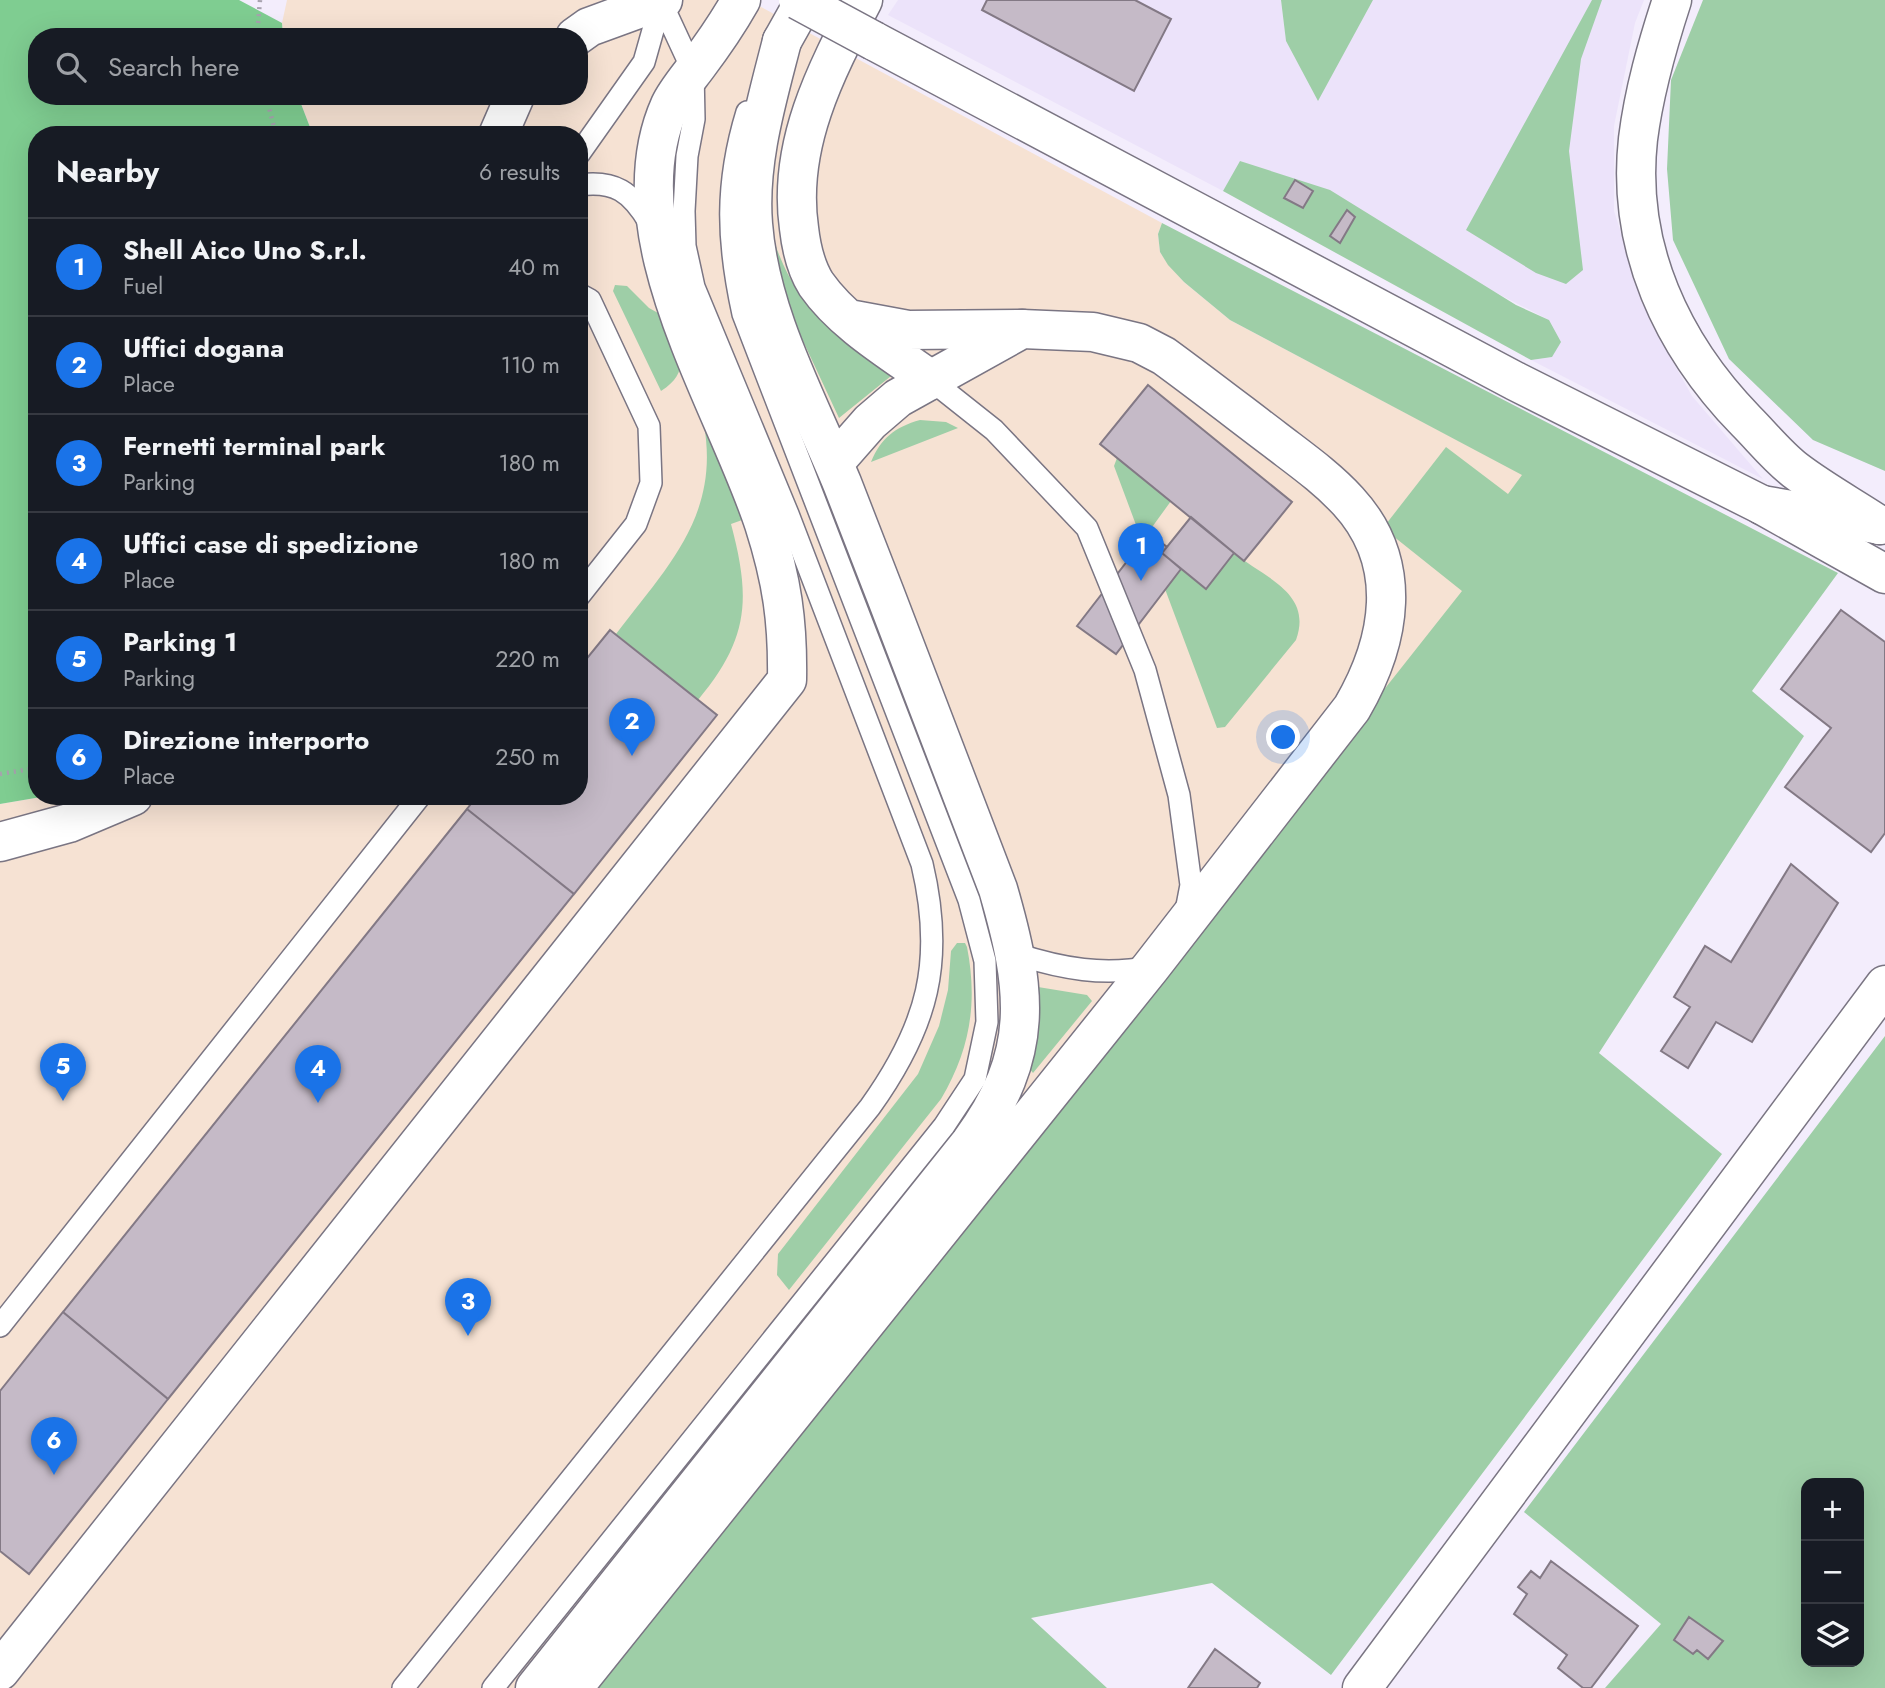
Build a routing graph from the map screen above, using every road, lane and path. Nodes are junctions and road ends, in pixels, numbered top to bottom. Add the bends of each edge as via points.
1 (260, 0) edge
2 (741, 0) edge
3 (798, 0) edge
4 (805, 0) edge
5 (863, 0) edge
6 (1672, 0) edge
7 (662, 1) edge
8 (258, 28) edge
9 (588, 28) edge
10 (782, 41) junction
11 (693, 71) junction
12 (268, 105) edge
13 (511, 105) edge
14 (273, 126) edge
15 (502, 126) edge
16 (588, 141) edge
17 (588, 184) edge
18 (655, 233) junction
19 (588, 299) edge
20 (850, 320) junction
21 (1023, 329) junction
22 (931, 380) junction
23 (834, 463) junction
24 (1762, 505) junction
25 (1883, 527) edge
26 (1885, 574) edge
27 (588, 585) edge
28 (28, 769) edge
29 (0, 774) edge
30 (112, 805) edge
31 (413, 805) edge
32 (0, 842) edge
33 (1183, 927) junction
34 (1016, 954) junction
35 (1151, 967) junction
36 (1885, 985) edge
37 (0, 1326) edge
38 (0, 1671) edge
39 (403, 1688) edge
40 (493, 1688) edge
41 (535, 1688) edge
42 (573, 1688) edge
43 (1362, 1688) edge

1 - 8 path
2 - 11 main road
3 - 24 main road, bridge via 1504,375
4 - 10 main road
5 - 20 main road via 803,134 796,183 801,247 814,281
6 - 25 main road via 1651,68 1638,141 1638,215 1659,296 1696,362 1728,402 1794,469
7 - 9 main road
7 - 11 lane
7 - 16 lane via 644,62
10 - 23 main road via 758,144 752,222 758,261 785,348
10 - 40 lane via 748,109 737,145 728,226 732,265 743,314 969,900 985,961 987,1022 975,1079 944,1126
11 - 18 main road via 670,105 657,148
11 - 39 lane via 694,119 684,211 685,246 694,287 779,490 922,864 934,940 927,987 918,1024 900,1065 870,1107
12 - 14 path
13 - 15 main road
17 - 18 lane via 602,182 635,198
18 - 38 main road via 668,282 764,523 788,624 787,681
19 - 27 lane via 649,426 651,483 636,524
20 - 21 main road via 908,330
20 - 22 main road
21 - 22 main road
21 - 33 main road via 1093,332 1139,343 1164,356 1323,476 1370,532 1385,567 1386,605 1370,677 1352,708
22 - 23 main road via 898,398
22 - 33 lane via 994,430 1087,528 1145,670 1179,795 1191,885
23 - 34 main road via 998,889
24 - 25 main road
24 - 26 main road
28 - 29 path
30 - 32 main road via 69,823
31 - 37 lane
33 - 35 main road
34 - 35 lane via 1093,973
34 - 41 main road via 1021,985 1013,1058 989,1118
35 - 42 main road
36 - 43 main road

